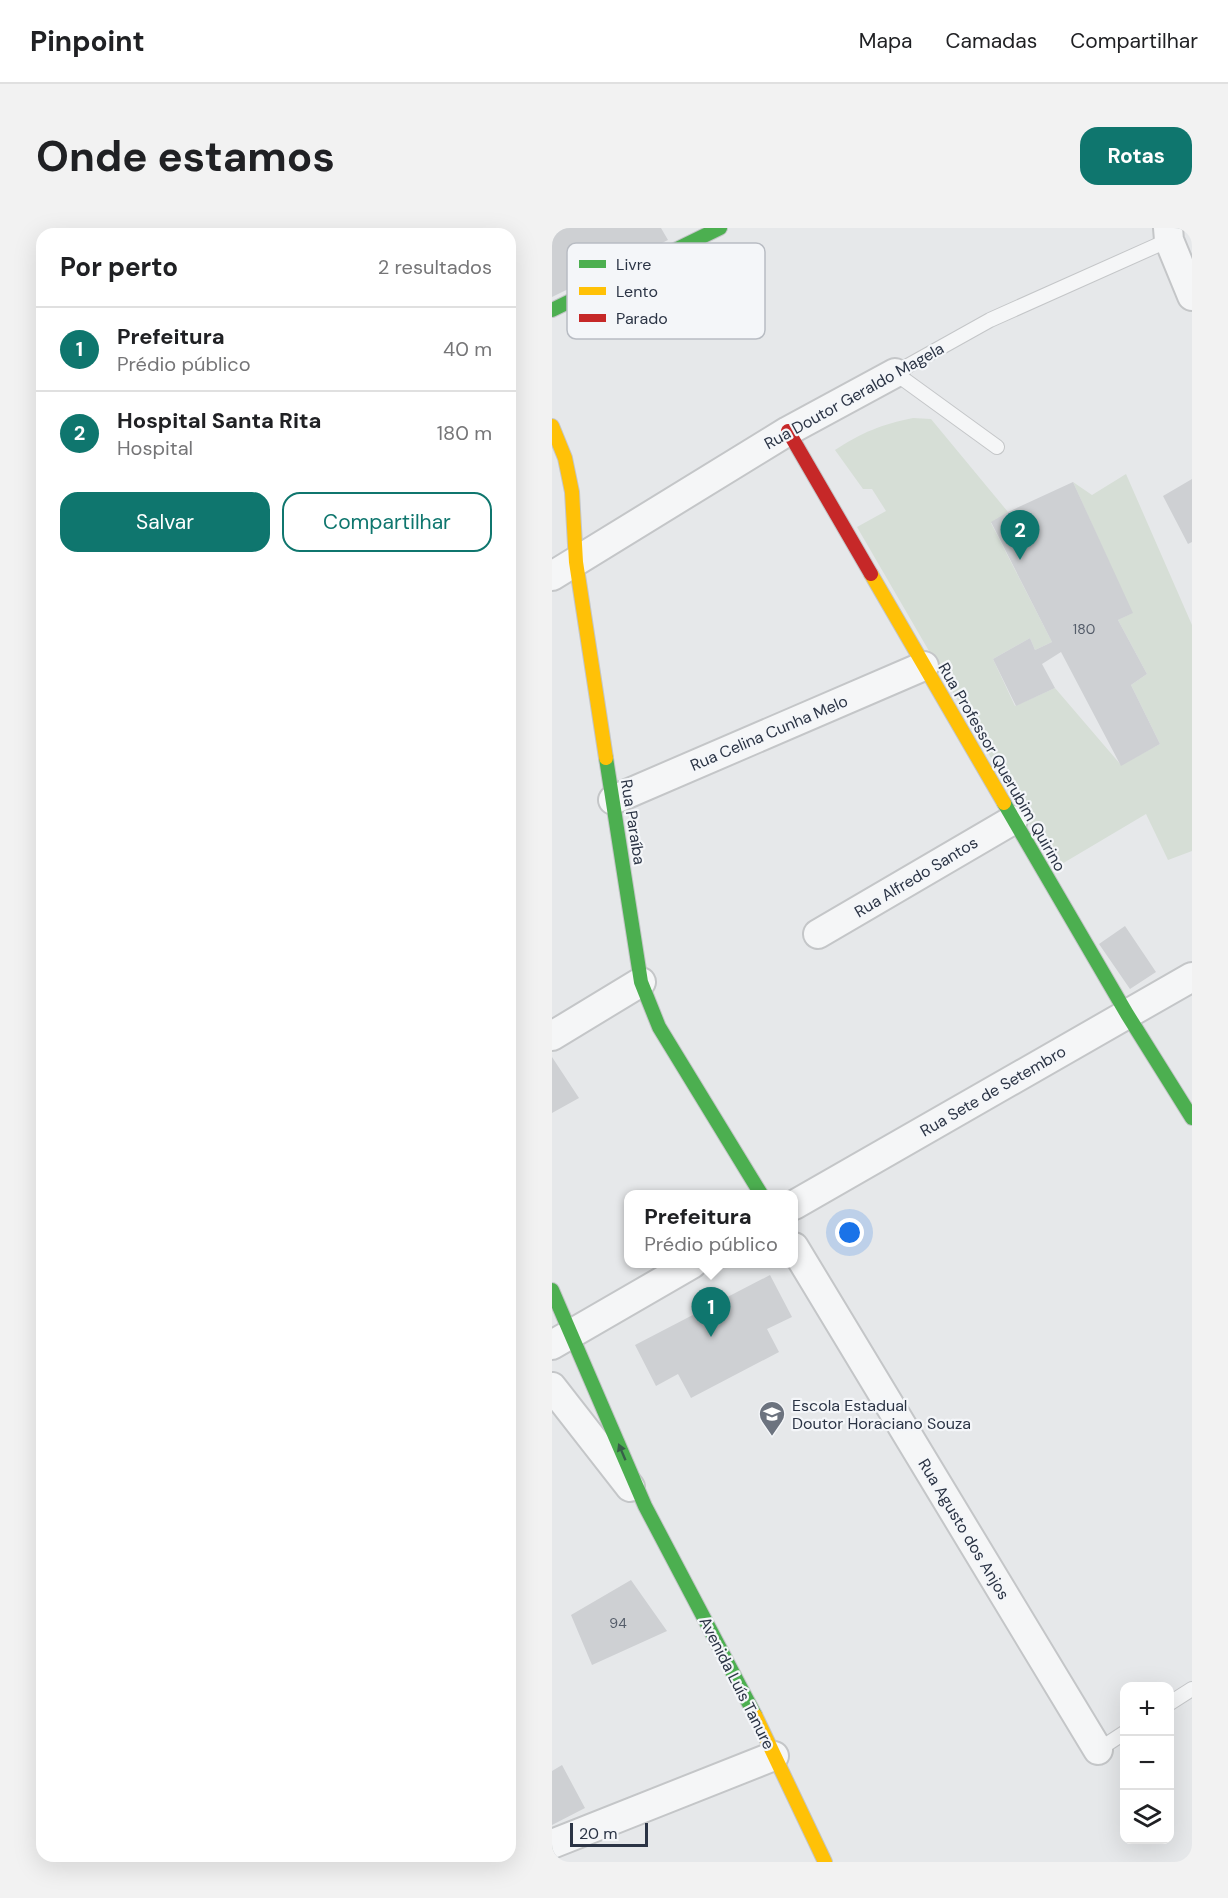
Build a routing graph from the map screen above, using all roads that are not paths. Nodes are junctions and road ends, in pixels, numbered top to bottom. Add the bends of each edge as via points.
1 (720, 228) edge
2 (1168, 234) edge
3 (689, 243) edge
4 (1192, 296) edge
5 (567, 303) edge
6 (552, 310) edge
7 (895, 373) junction
8 (552, 426) edge
9 (788, 431) junction
10 (998, 447) dead end
11 (564, 569) edge
12 (924, 666) junction
13 (613, 800) junction
14 (1013, 820) junction
15 (818, 934) dead end
16 (1192, 977) edge
17 (641, 982) junction
18 (1127, 1014) junction
19 (552, 1036) edge
20 (1192, 1118) edge
21 (759, 1190) edge
22 (798, 1203) edge
23 (798, 1254) edge
24 (683, 1268) edge
25 (552, 1290) edge
26 (561, 1339) edge
27 (552, 1387) edge
28 (645, 1506) junction
29 (1192, 1689) edge
30 (1174, 1700) edge
31 (1120, 1735) edge
32 (1098, 1750) joint
33 (774, 1756) junction
34 (552, 1844) edge
35 (825, 1862) edge

1 - 3 street
2 - 4 street
2 - 7 lane, Rua Doutor Geraldo Magela via 990,320
5 - 6 street
7 - 9 street, Rua Doutor Geraldo Magela
7 - 10 lane
8 - 11 street, Rua Paraíba via 568,468 575,505
9 - 11 street, Rua Doutor Geraldo Magela
9 - 12 street, Rua Professor Querubim Quirino
11 - 13 street, Rua Paraíba
12 - 13 street, Rua Celina Cunha Melo
12 - 14 street, Rua Professor Querubim Quirino
13 - 17 street, Rua Paraíba
14 - 15 street, Rua Alfredo Santos
14 - 18 street, Rua Professor Querubim Quirino
16 - 18 street, Rua Sete de Setembro
17 - 19 street
17 - 21 street, Rua Paraíba via 659,1027
18 - 20 street, Rua Professor Querubim Quirino
18 - 22 street, Rua Sete de Setembro
23 - 32 street, Rua Agusto dos Anjos
24 - 26 street
25 - 26 street, Avenida Luís Tanure
28 -> 26 street, Avenida Luís Tanure
27 - 28 street, Avenida Luís Tanure
28 - 33 street, Avenida Luís Tanure
29 - 30 lane
31 - 32 lane
33 - 34 street
33 - 35 street, Avenida Luís Tanure

